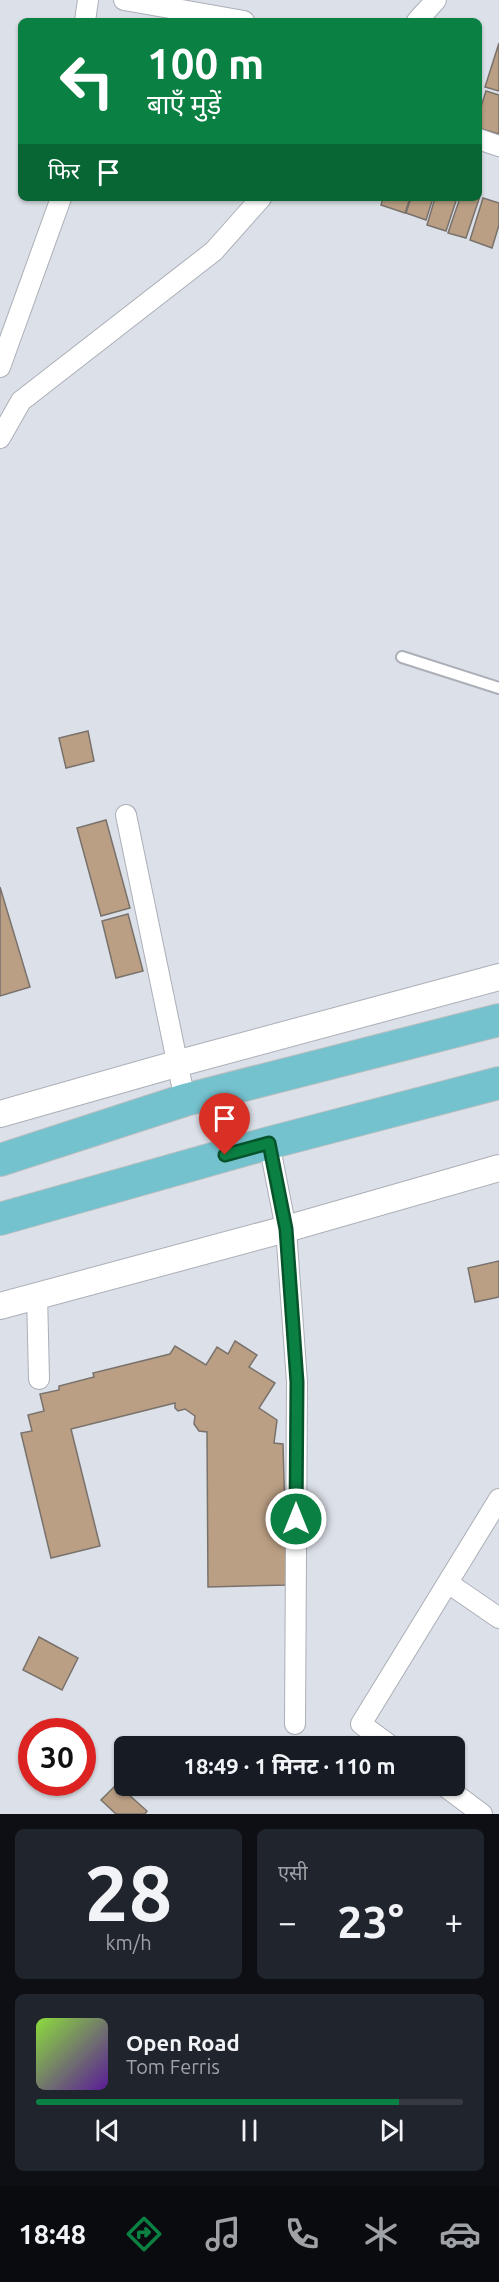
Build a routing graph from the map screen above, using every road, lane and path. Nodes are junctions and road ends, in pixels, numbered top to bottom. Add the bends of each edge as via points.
1 (88, 0) edge
2 (124, 0) edge
3 (436, 0) edge
4 (85, 18) edge
5 (227, 18) edge
6 (420, 18) edge
7 (482, 140) edge
8 (499, 146) edge
9 (60, 201) edge
10 (258, 201) edge
11 (0, 367) edge
12 (0, 438) edge
13 (402, 657) dead end
14 (499, 688) edge
15 (126, 815) dead end
16 (499, 977) edge
17 (499, 1020) edge
18 (176, 1064) junction
19 (499, 1083) edge
20 (185, 1100) junction
21 (0, 1114) edge
22 (269, 1143) junction
23 (0, 1160) edge
24 (499, 1168) edge
25 (0, 1219) edge
26 (286, 1229) junction
27 (37, 1294) junction
28 (0, 1306) edge
29 (39, 1379) dead end
30 (499, 1499) edge
31 (448, 1583) junction
32 (499, 1618) edge
33 (295, 1724) dead end
34 (377, 1736) edge
35 (458, 1796) edge
36 (482, 1814) edge

1 - 4 street
2 - 5 street
3 - 6 street
7 - 8 street
9 - 11 street
10 - 12 street via 214,251 21,401
13 - 14 lane
15 - 18 street
16 - 18 street
17 - 20 main road
18 - 20 street
18 - 21 street
19 - 22 main road
20 - 23 main road
22 - 25 main road
22 - 26 street
24 - 26 street
26 - 27 street
26 - 33 street via 297,1382
27 - 28 street
27 - 29 street
30 - 31 street
31 - 32 street
31 - 34 street via 361,1724
35 - 36 street

